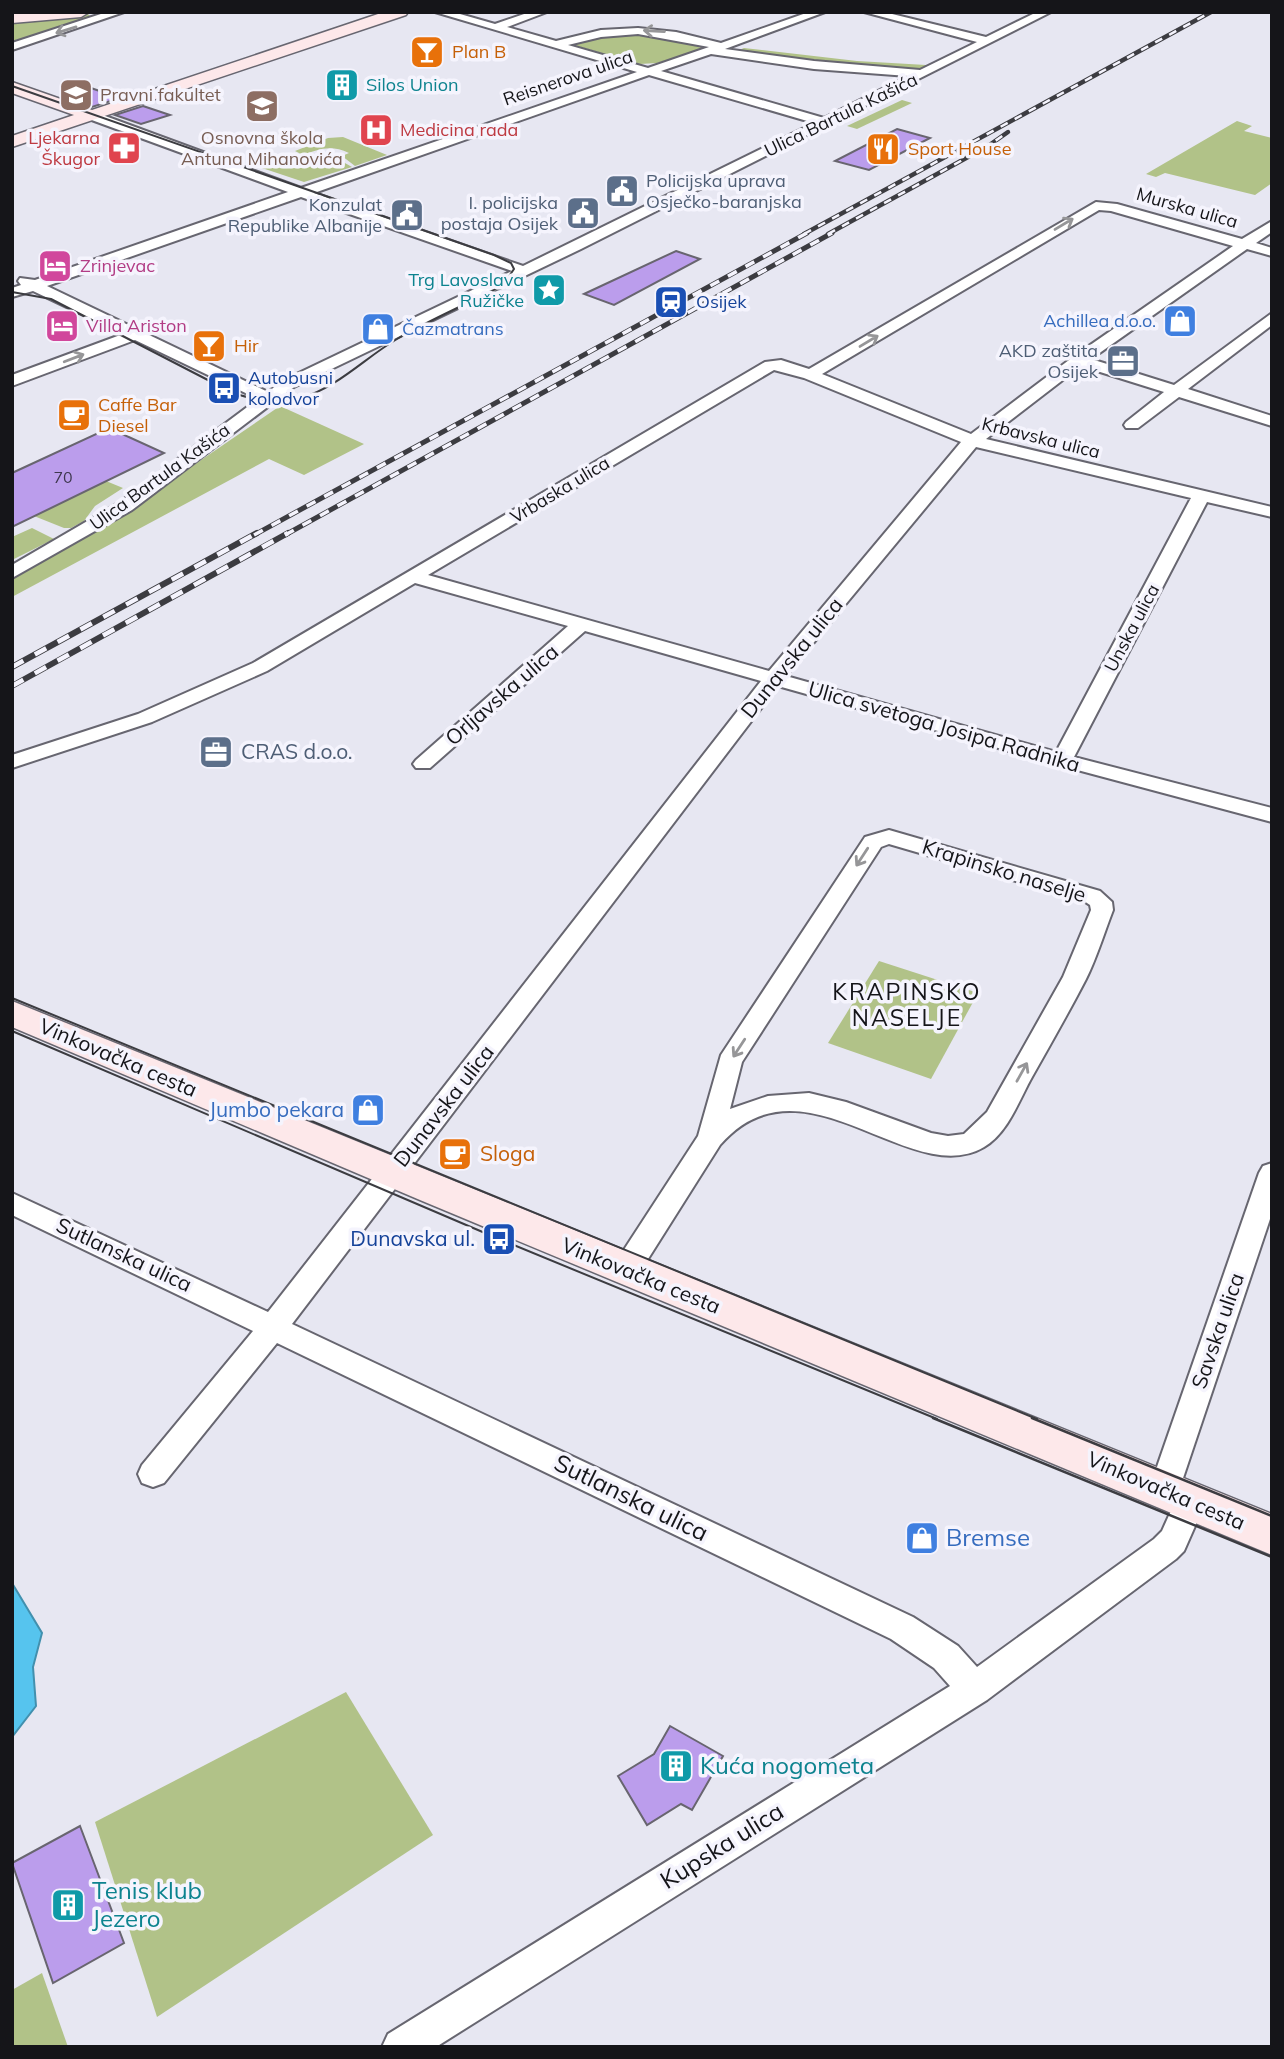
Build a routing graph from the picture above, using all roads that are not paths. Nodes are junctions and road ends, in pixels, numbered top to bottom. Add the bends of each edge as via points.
1 (81, 12) edge
2 (119, 12) edge
3 (400, 12) edge
4 (440, 12) edge
5 (542, 12) edge
6 (820, 12) edge
7 (869, 12) edge
8 (1046, 12) edge
9 (12, 18) edge
10 (494, 28) junction
11 (988, 41) junction
12 (556, 46) junction
13 (720, 46) junction
14 (12, 47) edge
15 (945, 64) junction
16 (647, 72) junction
17 (924, 74) junction
18 (12, 88) edge
19 (93, 116) junction
20 (826, 122) junction
21 (12, 142) edge
22 (297, 192) junction
23 (1272, 225) edge
24 (1244, 245) junction
25 (1272, 252) edge
26 (525, 271) junction
27 (12, 275) edge
28 (33, 285) junction
29 (12, 292) edge
30 (1272, 317) edge
31 (136, 334) junction
32 (1079, 360) junction
33 (810, 375) junction
34 (12, 381) edge
35 (1174, 390) junction
36 (268, 398) junction
37 (1272, 421) edge
38 (1132, 425) dead end
39 (973, 441) junction
40 (1201, 496) junction
41 (1272, 512) edge
42 (12, 573) edge
43 (414, 578) junction
44 (581, 625) junction
45 (773, 679) junction
46 (1062, 760) junction
47 (12, 762) edge
48 (423, 764) dead end
49 (1272, 815) edge
50 (12, 1013) edge
51 (724, 1083) junction
52 (769, 1107) junction
53 (710, 1138) junction
54 (1272, 1172) edge
55 (392, 1173) junction
56 (12, 1202) edge
57 (626, 1270) junction
58 (274, 1326) junction
59 (153, 1474) dead end
60 (1177, 1495) junction
61 (1272, 1535) edge
62 (975, 1689) junction
63 (401, 2047) edge

1 - 9 main road
2 -> 14 street
3 - 19 main road
4 - 10 street
5 - 10 street
6 - 13 street, Reisnerova ulica
7 - 11 street
8 - 11 street, Ulica Bartula Kašića
10 - 12 street
11 - 15 street, Ulica Bartula Kašića
13 -> 12 street via 650,30 598,33
12 - 16 street
13 - 15 street
13 - 16 street, Reisnerova ulica
13 - 17 street via 789,63
15 - 17 street, Ulica Bartula Kašića
16 - 20 street
16 - 22 street, Reisnerova ulica
17 - 20 street, Ulica Bartula Kašića
18 - 19 main road
19 - 21 main road
19 - 22 street
20 - 26 street, Ulica Bartula Kašića
22 - 26 street
22 - 28 street, Reisnerova ulica
23 - 24 street, Dunavska ulica
24 - 25 street, Murska ulica
24 - 32 street, Dunavska ulica
33 -> 24 street, Murska ulica via 1091,208 1112,207
26 - 36 street, Ulica Bartula Kašića
27 - 28 street
28 - 29 street, Reisnerova ulica
28 - 31 street
30 - 35 street
34 -> 31 street
31 - 36 street
32 - 35 street
32 - 39 street, Dunavska ulica
33 - 39 street, Krbavska ulica
33 - 43 street, Vrbaska ulica via 781,365 763,367
35 - 37 street
35 - 38 street
36 - 42 street, Ulica Bartula Kašića via 126,506
39 - 40 street, Krbavska ulica
39 - 45 street, Dunavska ulica
40 - 41 street, Krbavska ulica
40 - 46 street, Unska ulica
43 - 44 street, Ulica svetoga Josipa Radnika
43 - 47 street, Vrbaska ulica via 221,686 145,718
44 - 45 street, Ulica svetoga Josipa Radnika
44 - 48 street, Orljavska ulica
45 - 46 street, Ulica svetoga Josipa Radnika
45 - 55 street, Dunavska ulica
46 - 49 street, Ulica svetoga Josipa Radnika
50 - 55 main road, Vinkovačka cesta
51 - 52 street via 748,1101
52 -> 51 street, Krapinsko naselje via 820,1104 929,1142 962,1145 976,1140 987,1131 1075,977 1102,910 1101,902 889,836 880,838 867,848 730,1062
51 - 53 street, Krapinsko naselje
52 - 53 street, Krapinsko naselje via 736,1118
53 - 57 street, Krapinsko naselje
54 - 60 street, Savska ulica
55 - 57 main road, Vinkovačka cesta
55 - 58 street
56 - 58 street, Sutlanska ulica
57 - 60 main road, Vinkovačka cesta
58 - 59 street
58 - 62 street, Sutlanska ulica via 902,1628 946,1657
60 - 61 main road, Vinkovačka cesta
60 - 62 street, Kupska ulica via 1173,1541 1165,1549
62 - 63 street, Kupska ulica

